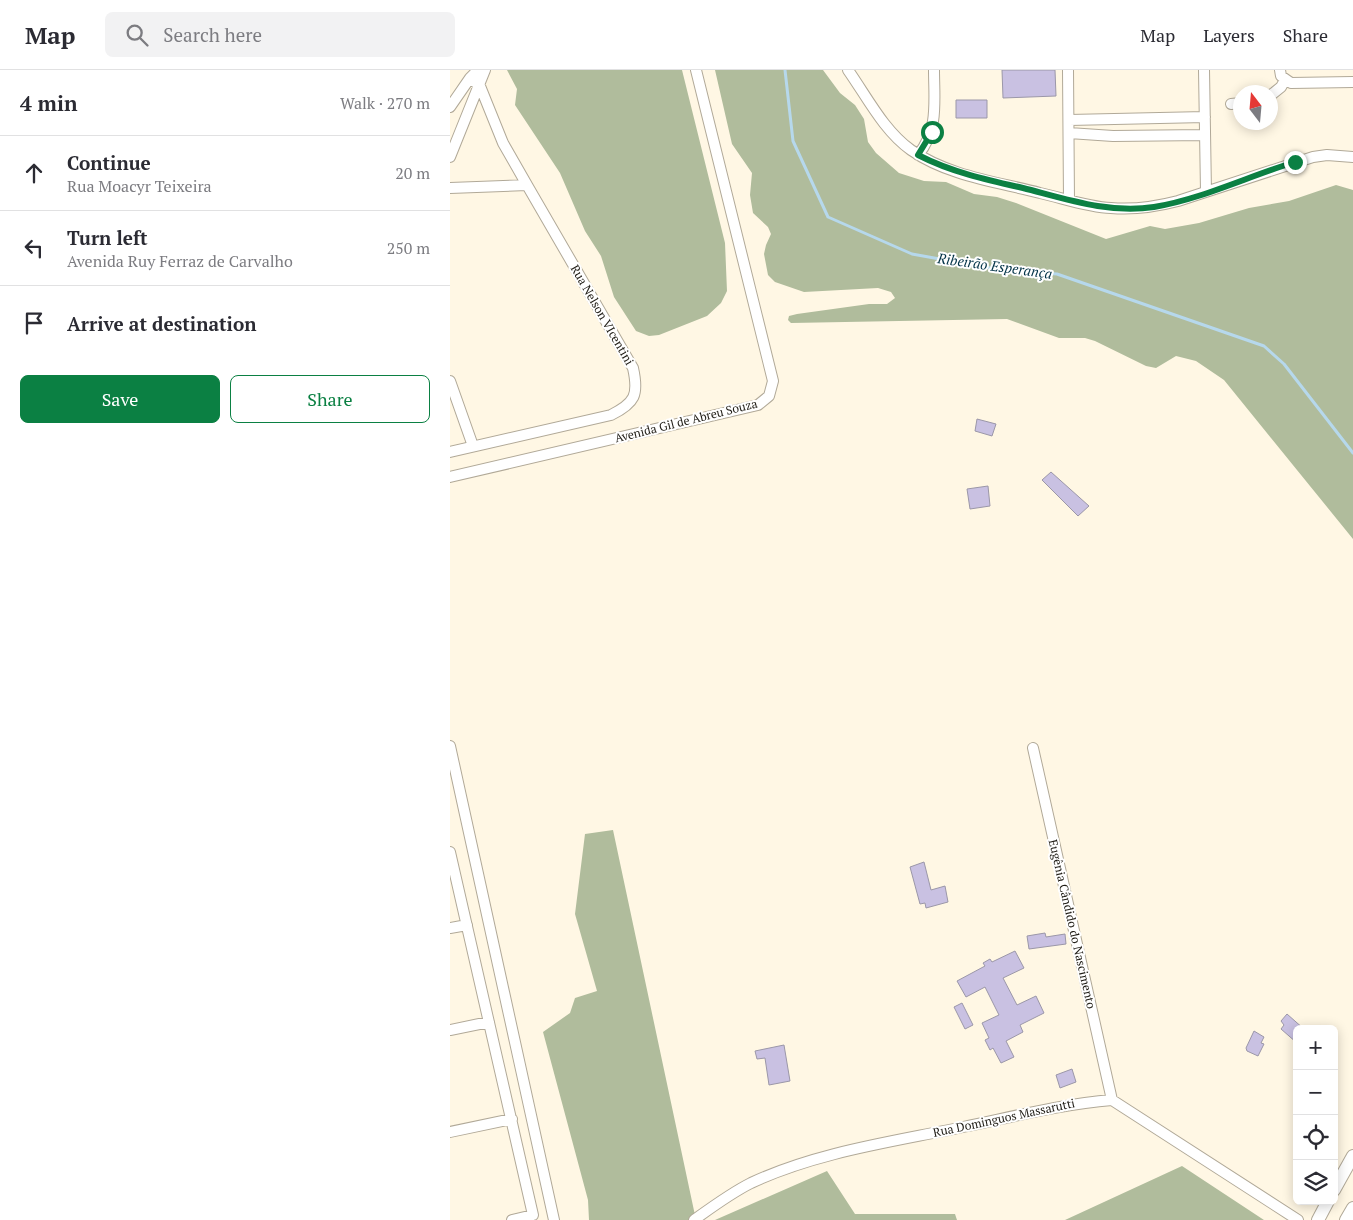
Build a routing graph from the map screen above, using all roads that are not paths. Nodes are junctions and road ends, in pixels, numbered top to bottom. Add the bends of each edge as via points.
1 (478, 70) edge
2 (485, 70) edge
3 (696, 70) edge
4 (848, 70) edge
5 (934, 70) edge
6 (1068, 70) edge
7 (1204, 70) edge
8 (1280, 70) edge
9 (470, 78) junction
10 (1285, 80) junction
11 (1353, 82) edge
12 (480, 86) junction
13 (1278, 89) edge
14 (450, 107) edge
15 (1205, 117) junction
16 (1069, 120) junction
17 (1069, 133) junction
18 (1205, 135) junction
19 (918, 155) junction
20 (450, 157) edge
21 (1352, 158) edge
22 (527, 185) junction
23 (450, 188) edge
24 (1206, 192) junction
25 (1069, 200) junction
26 (450, 381) edge
27 (473, 446) junction
28 (450, 452) edge
29 (450, 477) edge
30 (450, 746) edge
31 (1033, 748) dead end
32 (453, 778) edge
33 (450, 852) edge
34 (467, 925) junction
35 (450, 928) edge
36 (489, 1022) junction
37 (450, 1030) edge
38 (1112, 1100) junction
39 (512, 1119) junction
40 (450, 1132) edge
41 (1353, 1156) edge
42 (1338, 1183) edge
43 (1326, 1205) edge
44 (1353, 1208) edge
45 (512, 1220) edge
46 (554, 1220) edge
47 (694, 1220) edge
48 (1298, 1220) edge
49 (1318, 1220) edge
50 (1346, 1220) edge

1 - 9 street
2 - 12 street
3 - 29 street, Avenida Gil de Abreu Souza via 771,375 773,385 768,396 758,405
4 - 19 street via 887,126
5 - 19 street via 934,125
6 - 16 street
7 - 15 street
8 - 10 street
9 - 12 street
9 - 14 street
10 - 11 street via 1298,83
10 - 13 street
12 - 20 street
12 - 22 street, Rua Nelson VIcentini via 503,143
15 - 16 street
15 - 18 street
16 - 17 street
17 - 18 street
17 - 25 street
18 - 24 street
19 - 25 street via 955,171
21 - 24 street via 1313,157
22 - 23 street
22 - 27 street, Rua Nelson VIcentini via 633,368 637,384 628,407 611,415
24 - 25 street via 1136,209 1109,208
26 - 27 street
27 - 28 street, Rua Nelson VIcentini
30 - 32 street
31 - 38 street, Eugênia Cândido do Nascimento
32 - 46 street
33 - 34 street
34 - 35 street
34 - 36 street
36 - 37 street
36 - 39 street
38 - 47 street, Rua Dominguos Massarutti via 1083,1102 859,1148 806,1163 751,1183
38 - 48 street
39 - 40 street
39 - 45 street via 533,1215
41 - 42 main road
43 - 49 main road
44 - 50 main road

